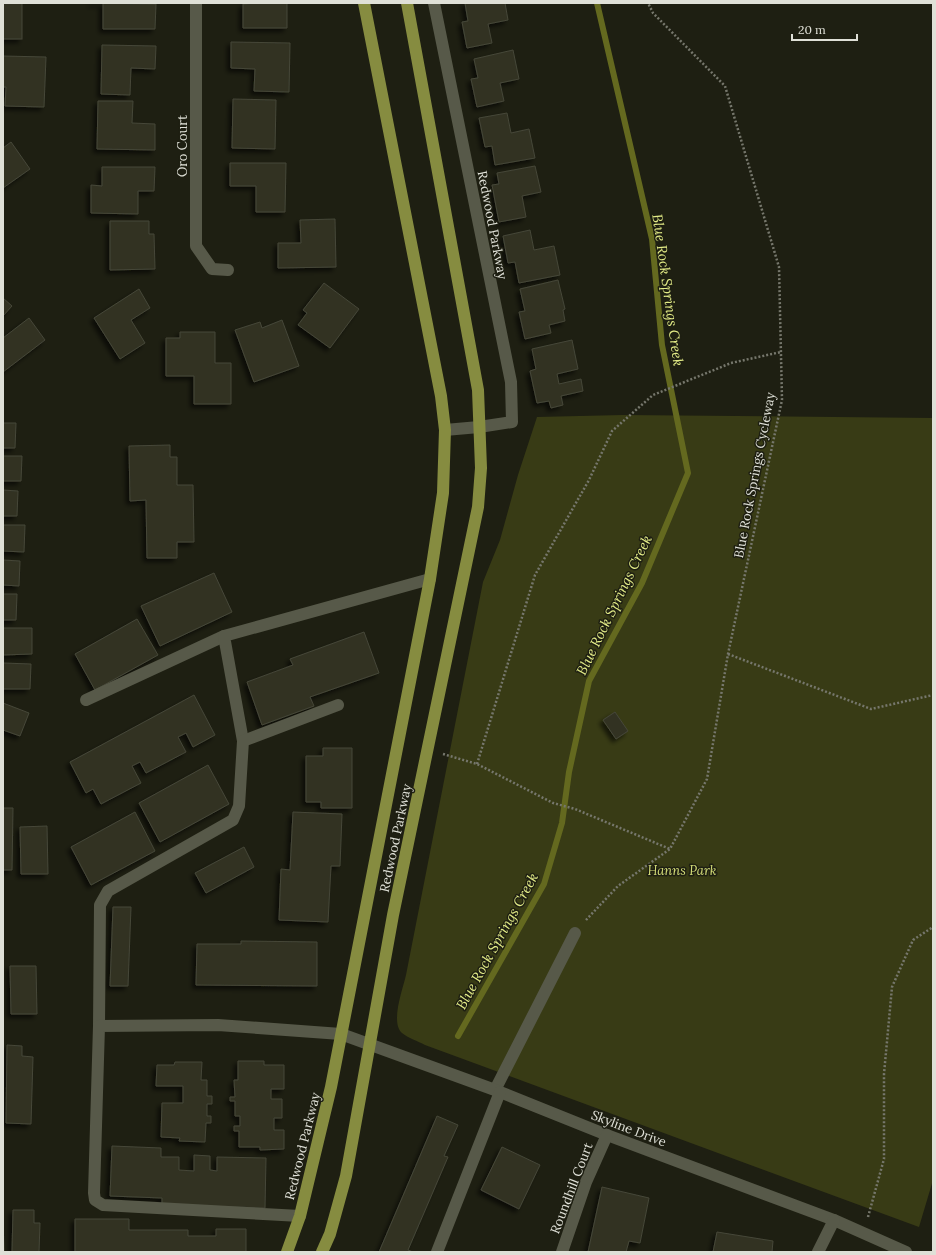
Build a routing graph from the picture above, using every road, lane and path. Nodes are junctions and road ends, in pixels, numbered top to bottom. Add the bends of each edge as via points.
1 (196, 3) edge
2 (364, 3) edge
3 (407, 3) edge
4 (434, 3) edge
5 (648, 3) edge
6 (228, 270) dead end
7 (781, 352) junction
8 (479, 427) junction
9 (445, 430) junction
10 (430, 579) junction
11 (224, 636) junction
12 (728, 654) junction
13 (933, 695) edge
14 (86, 700) dead end
15 (338, 705) dead end
16 (243, 741) junction
17 (427, 750) junction
18 (477, 764) junction
19 (670, 849) junction
20 (933, 927) edge
21 (575, 933) joint
22 (99, 1026) junction
23 (341, 1034) junction
24 (369, 1044) junction
25 (498, 1091) junction
26 (608, 1135) junction
27 (300, 1216) junction
28 (834, 1220) junction
29 (864, 1233) junction
30 (287, 1252) edge
31 (322, 1252) edge
32 (438, 1252) edge
33 (562, 1252) edge
34 (818, 1252) edge
35 (906, 1252) edge

1 - 6 street, Oro Court via 196,246 212,269
2 - 9 main road, Redwood Parkway via 441,396
3 - 8 main road, Redwood Parkway via 478,390
4 - 8 street, Redwood Parkway via 511,382 512,422
5 - 7 path, Blue Rock Springs Cycleway via 653,13 724,86 779,267
7 - 12 path, Blue Rock Springs Cycleway via 782,400
7 - 18 path via 731,363 653,395 612,431 589,480 535,575
8 - 9 street, Redwood Parkway
8 - 17 main road, Redwood Parkway via 481,468 478,507
9 - 10 main road, Redwood Parkway via 443,493
10 - 11 street
10 - 23 main road, Redwood Parkway
11 - 14 street
11 - 16 street
12 - 13 path via 871,709
12 - 19 path, Blue Rock Springs Cycleway via 707,778
15 - 16 street
16 - 22 street via 239,806 232,820 108,891 100,905
17 - 18 path
17 - 24 main road, Redwood Parkway
18 - 19 path via 552,803
19 - 21 path, Blue Rock Springs Cycleway via 618,886
20 - 29 path via 913,940 892,987 884,1074 884,1159
21 - 25 street
22 - 23 street, Skyline Drive via 218,1025
22 - 27 street via 95,1200 102,1205
23 - 24 street, Skyline Drive
23 - 27 main road, Redwood Parkway via 331,1088
24 - 25 street, Skyline Drive
24 - 31 main road, Redwood Parkway via 346,1176 330,1234
25 - 26 street, Skyline Drive
25 - 32 street
26 - 28 street, Skyline Drive
26 - 33 street, Roundhill Court via 586,1182
27 - 30 main road, Redwood Parkway
28 - 29 street, Skyline Drive
28 - 34 street
29 - 35 street, Skyline Drive

